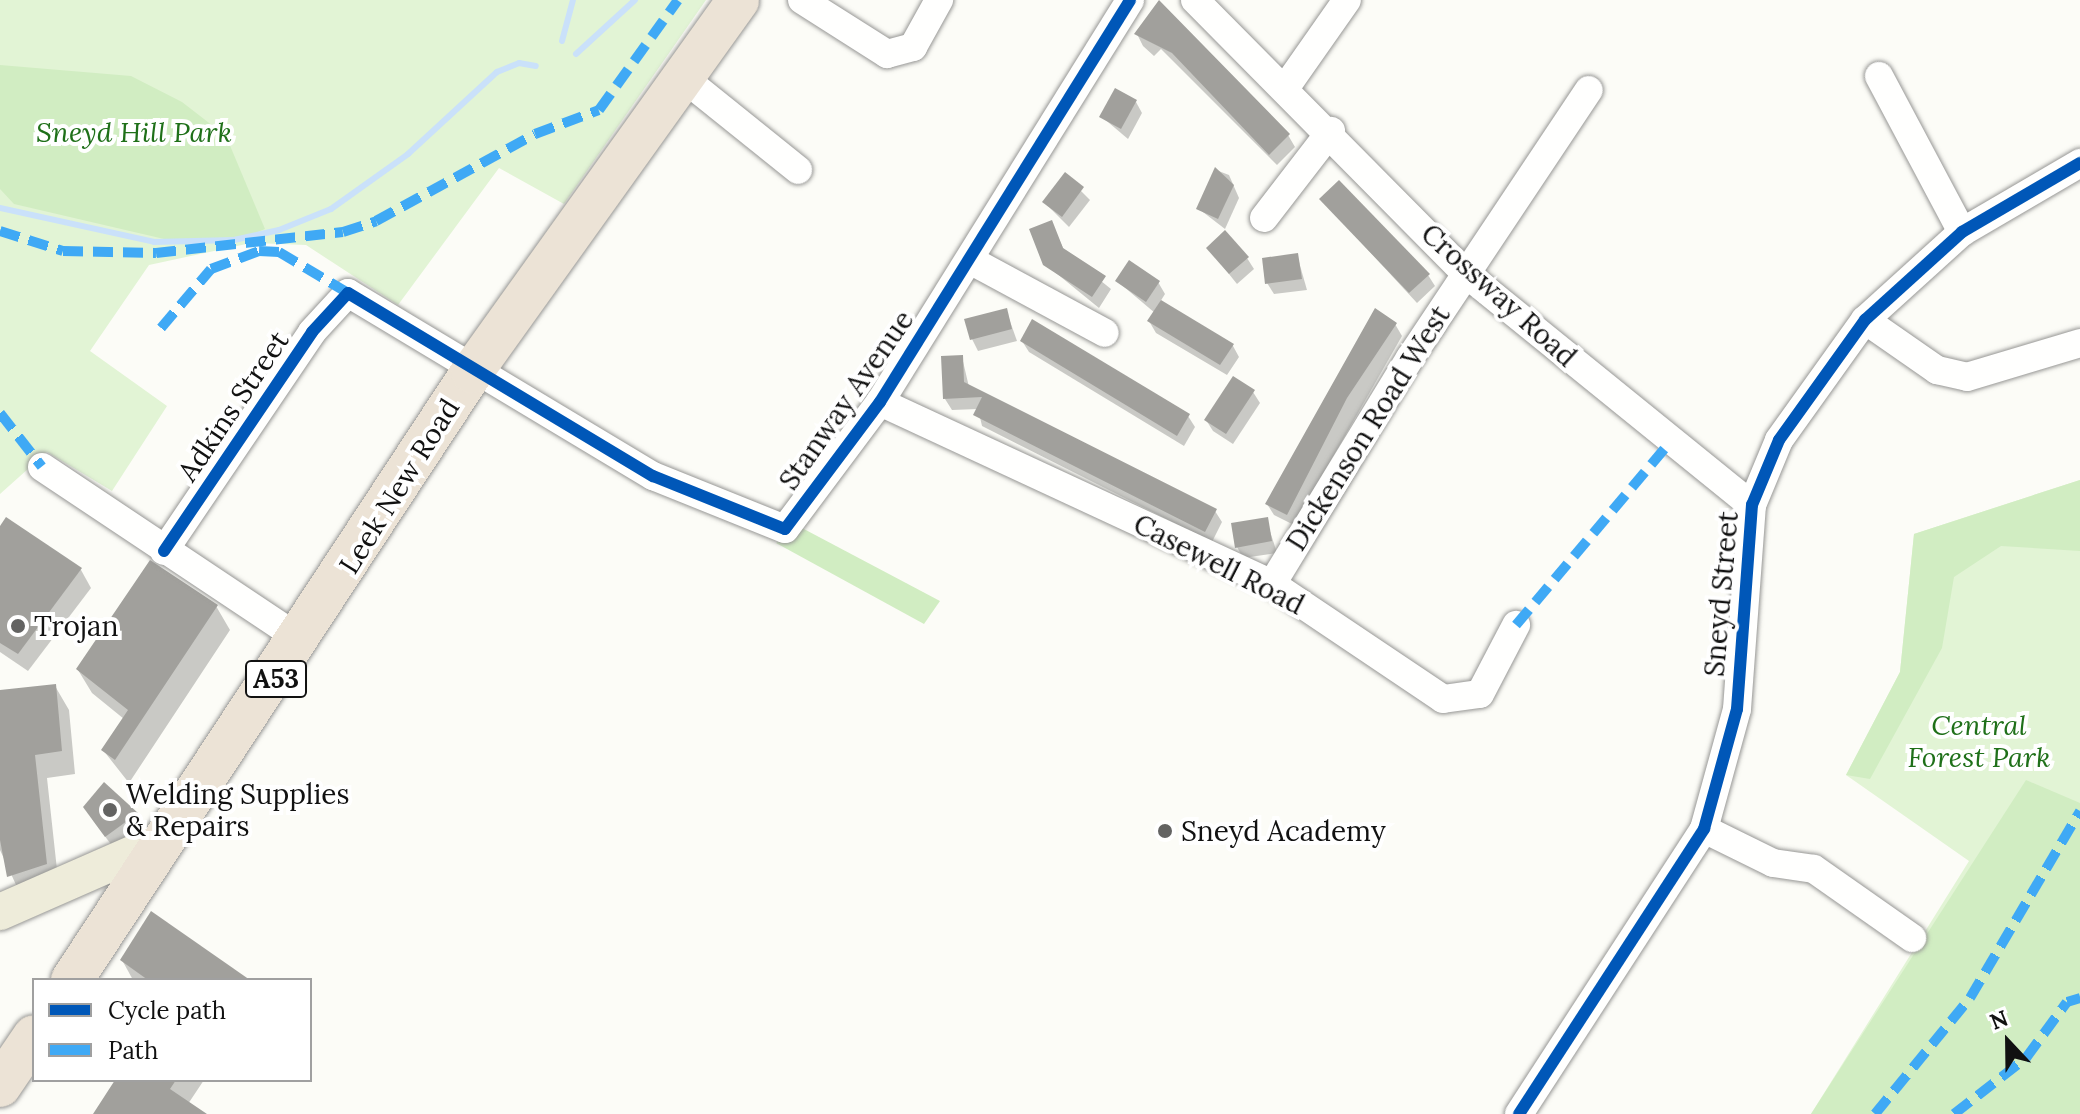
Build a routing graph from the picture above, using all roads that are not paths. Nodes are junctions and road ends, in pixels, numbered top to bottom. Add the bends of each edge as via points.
1 (738, 0) edge
2 (802, 0) edge
3 (939, 0) edge
4 (1130, 0) edge
5 (1195, 0) edge
6 (1347, 0) edge
7 (1879, 76) dead end
8 (685, 79) junction
9 (1286, 87) junction
10 (1589, 90) dead end
11 (1331, 131) junction
12 (2080, 163) edge
13 (798, 170) dead end
14 (1264, 218) dead end
15 (1962, 232) junction
16 (970, 260) junction
17 (1465, 273) junction
18 (1865, 320) junction
19 (1105, 333) dead end
20 (2080, 343) edge
21 (472, 372) junction
22 (880, 402) junction
23 (42, 467) dead end
24 (1752, 505) junction
25 (164, 551) junction
26 (1272, 584) junction
27 (1516, 625) dead end
28 (301, 640) junction
29 (1704, 829) junction
30 (168, 838) junction
31 (0, 912) edge
32 (1912, 938) dead end
33 (73, 978) edge
34 (32, 1039) edge
35 (0, 1086) edge
36 (1519, 1114) edge

1 - 8 highway, Leek New Road / A53
2 - 3 street via 887,54 913,47
4 - 16 street, Stanway Avenue
5 - 9 street, Crossway Road
6 - 9 street
7 - 15 street
8 - 13 street
8 - 21 highway, Leek New Road / A53
9 - 11 street, Crossway Road
10 - 17 street, Dickenson Road West
11 - 14 street
11 - 17 street, Crossway Road
12 - 15 street, Sneyd Street
15 - 18 street, Sneyd Street
16 - 19 street
16 - 22 street, Stanway Avenue
17 - 24 street, Crossway Road
17 - 26 street, Dickenson Road West
18 - 20 street via 1937,370 1967,377
18 - 24 street, Sneyd Street via 1795,414
21 - 22 street, Stanway Avenue via 653,476 785,529
21 - 25 street, Adkins Street via 348,293 312,332
21 - 28 highway, Leek New Road / A53
22 - 26 street, Casewell Road
23 - 25 street
24 - 29 street, Sneyd Street via 1737,709
25 - 28 street
26 - 27 street, Casewell Road via 1443,699 1480,694
28 - 30 highway, Leek New Road / A53
29 - 32 street via 1773,863 1814,869
29 - 36 street, Sneyd Street
30 - 31 main road
30 - 33 highway, Leek New Road / A53
34 - 35 highway

